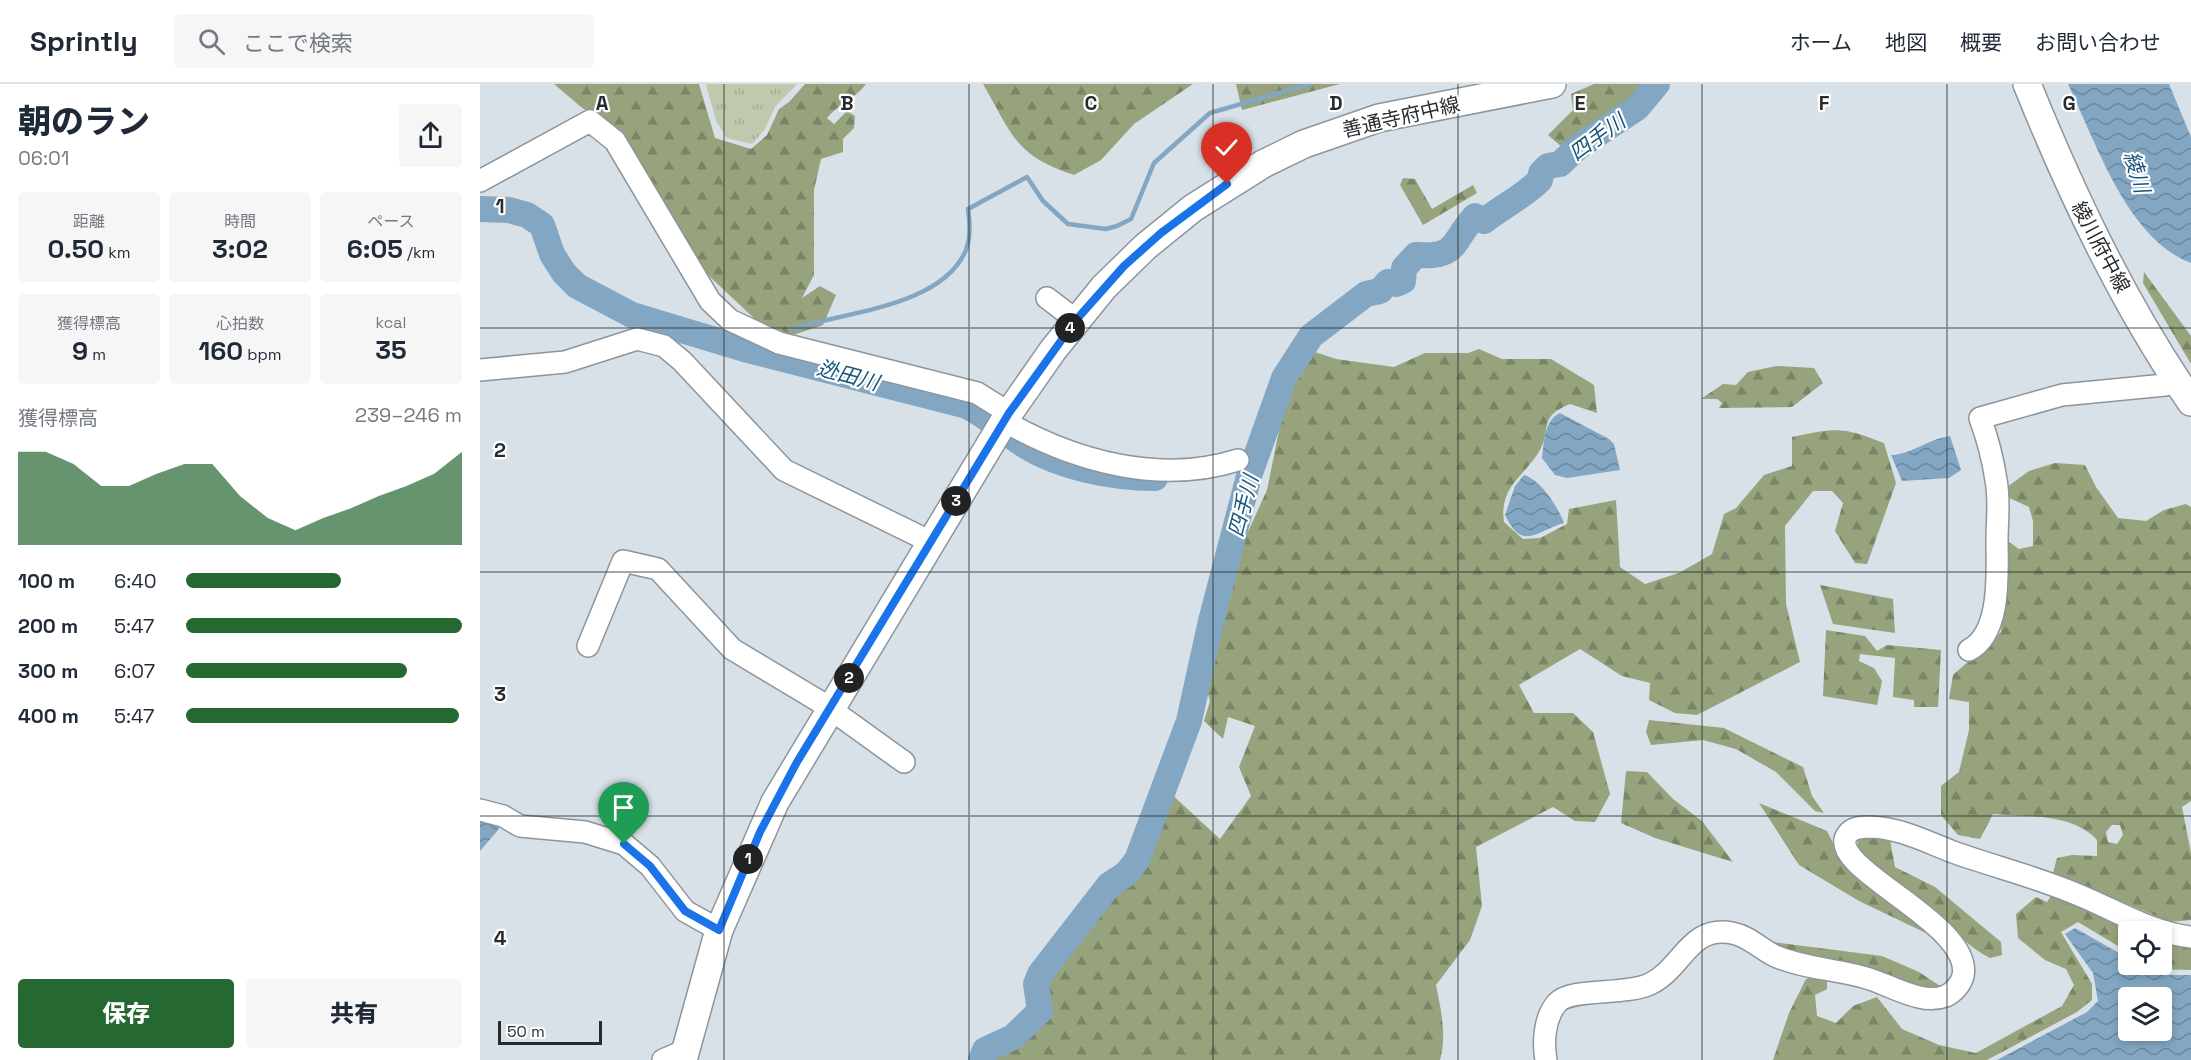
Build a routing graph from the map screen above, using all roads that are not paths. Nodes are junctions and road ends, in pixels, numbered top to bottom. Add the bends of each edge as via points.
1 (1552, 84) edge
2 (2027, 84) edge
3 (480, 181) edge
4 (1047, 298) dead end
5 (1076, 320) junction
6 (480, 370) edge
7 (2184, 392) edge
8 (1003, 423) junction
9 (1238, 460) dead end
10 (931, 542) junction
11 (588, 646) dead end
12 (1969, 650) dead end
13 (830, 708) junction
14 (904, 762) dead end
15 (480, 810) edge
16 (719, 930) junction
17 (2191, 938) edge
18 (677, 1057) edge
19 (1546, 1060) edge

1 - 5 main road, 善通寺府中線 via 1379,118 1304,144 1263,164 1227,184 1161,233 1124,266
2 - 7 main road, 綾川府中線 via 2068,184 2105,257
3 - 8 street via 590,121 615,141 710,301 730,320 779,343 977,393
4 - 5 street
5 - 8 main road, 善通寺府中線
6 - 10 street via 565,362 637,339 664,346 784,470
7 - 12 street via 2164,385 2062,395 1980,418 2000,511 1997,581 1984,638
8 - 9 street via 1039,441 1103,463 1173,471
8 - 10 main road, 善通寺府中線
10 - 13 main road, 善通寺府中線
11 - 13 street via 623,561 658,569 732,649
13 - 14 street
13 - 16 main road, 善通寺府中線 via 775,802
15 - 16 street via 520,826 585,832 624,844 650,866 685,911
16 - 18 main road, 善通寺府中線
17 - 19 street via 2170,935 2078,895 1927,840 1881,828 1856,828 1846,835 1846,853 1940,928 1964,969 1956,989 1946,996 1920,997 1867,978 1798,964 1772,955 1735,934 1707,933 1650,984 1619,993 1567,996 1557,1003 1545,1034

